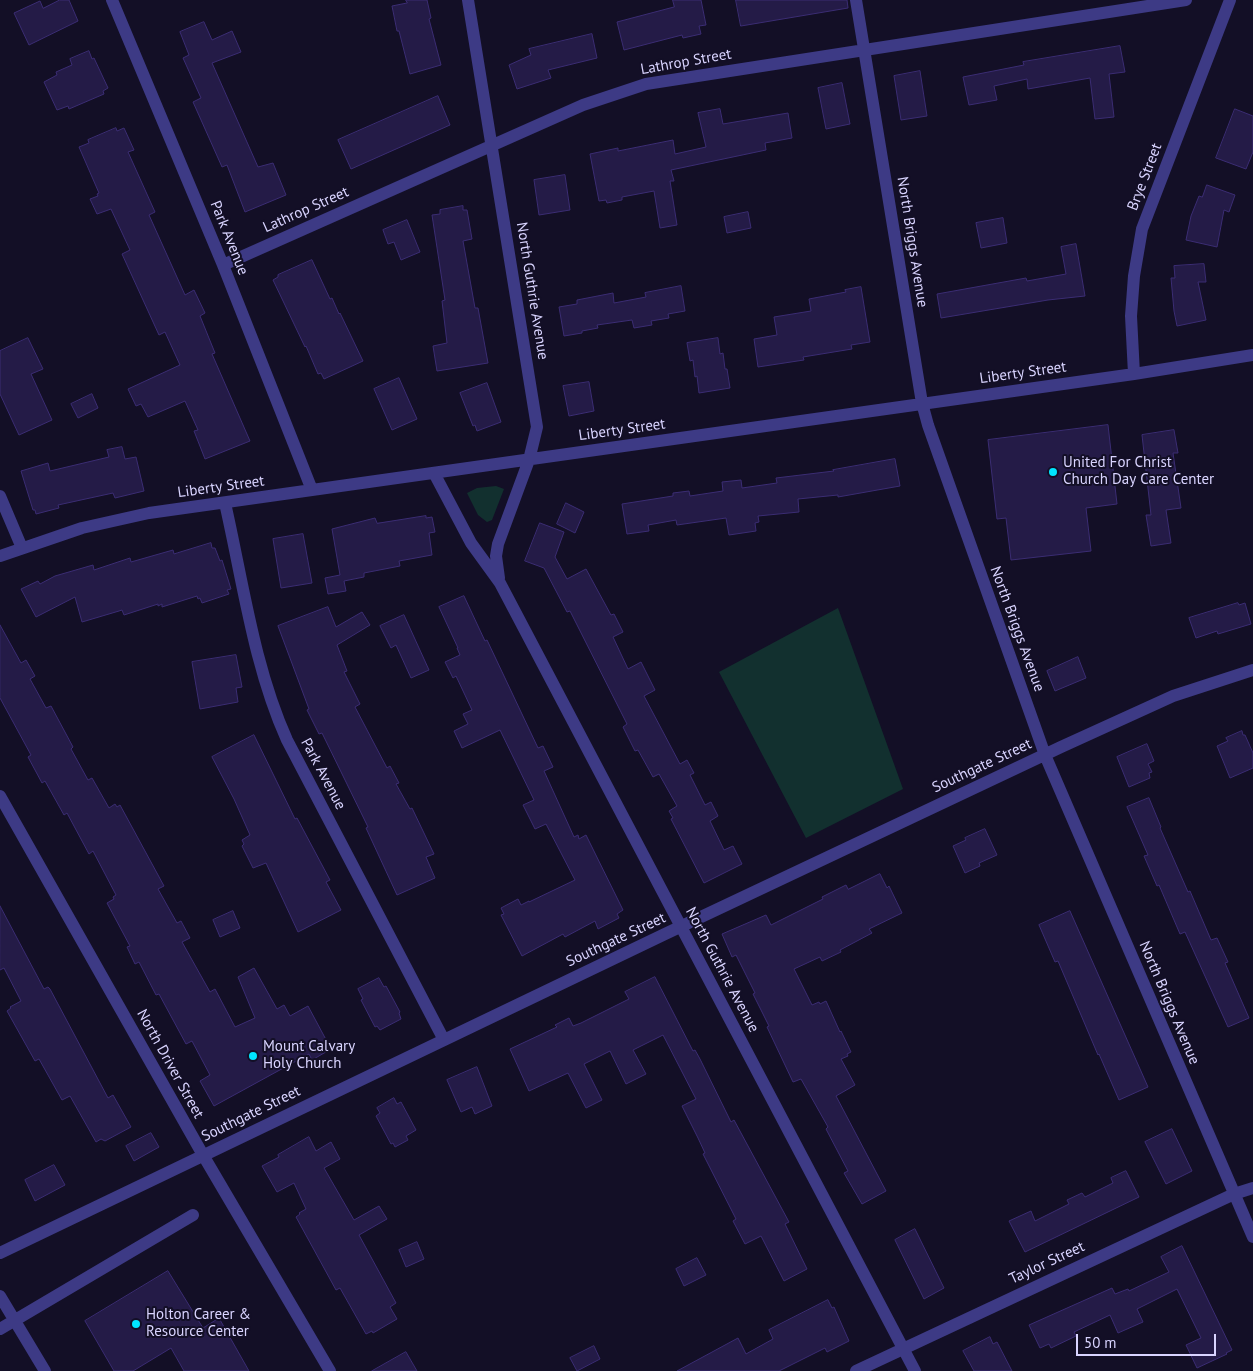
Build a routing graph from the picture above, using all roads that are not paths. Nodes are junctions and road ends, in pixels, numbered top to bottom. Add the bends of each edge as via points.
1 (112, 0) edge
2 (468, 0) edge
3 (856, 0) edge
4 (1186, 0) edge
5 (1230, 0) edge
6 (864, 50) junction
7 (492, 145) junction
8 (223, 265) junction
9 (1253, 355) edge
10 (1134, 374) junction
11 (922, 403) junction
12 (529, 460) junction
13 (434, 473) junction
14 (312, 490) junction
15 (0, 496) edge
16 (225, 503) junction
17 (22, 548) junction
18 (0, 556) edge
19 (500, 583) junction
20 (1253, 670) edge
21 (1045, 755) junction
22 (0, 796) edge
23 (681, 927) junction
24 (444, 1040) junction
25 (203, 1155) junction
26 (1253, 1188) edge
27 (1234, 1194) junction
28 (193, 1215) dead end
29 (1253, 1237) edge
30 (0, 1253) edge
31 (0, 1296) edge
32 (15, 1319) junction
33 (0, 1329) edge
34 (903, 1348) junction
35 (45, 1371) edge
36 (330, 1371) edge
37 (856, 1371) edge
38 (916, 1371) edge

1 - 8 street, Park Avenue
2 - 7 street, North Guthrie Avenue
3 - 6 street, North Briggs Avenue
4 - 6 street, Lathrop Street
5 - 10 street, Brye Street via 1142,229 1131,316
6 - 7 street, Lathrop Street via 636,87 583,105
6 - 11 street, North Briggs Avenue
7 - 8 street, Lathrop Street
7 - 12 street, North Guthrie Avenue via 537,427
8 - 14 street, Park Avenue
9 - 10 street, Liberty Street
10 - 11 street, Liberty Street
11 - 12 street, Liberty Street
11 - 21 street, North Briggs Avenue
12 - 13 street, Liberty Street
12 - 19 street, North Guthrie Avenue via 498,544 496,568
13 - 14 street, Liberty Street
13 - 19 street, North Guthrie Avenue via 471,543
14 - 16 street, Liberty Street
15 - 17 street
16 - 17 street, Liberty Street via 149,513 82,528
16 - 24 street, Park Avenue via 263,678 274,710
17 - 18 street, Liberty Street
19 - 23 street, North Guthrie Avenue
20 - 21 street, Southgate Street via 1172,696
21 - 23 street, Southgate Street
21 - 27 street, North Briggs Avenue
22 - 25 street, North Driver Street
23 - 24 street, Southgate Street
23 - 34 street, North Guthrie Avenue
24 - 25 street, Southgate Street
25 - 30 street, Southgate Street
25 - 36 street, North Driver Street
26 - 27 street, Taylor Street
27 - 29 street, North Briggs Avenue
27 - 34 street, Taylor Street
28 - 32 street
31 - 32 street
32 - 33 street
32 - 35 street
34 - 37 street, Taylor Street
34 - 38 street, North Guthrie Avenue

